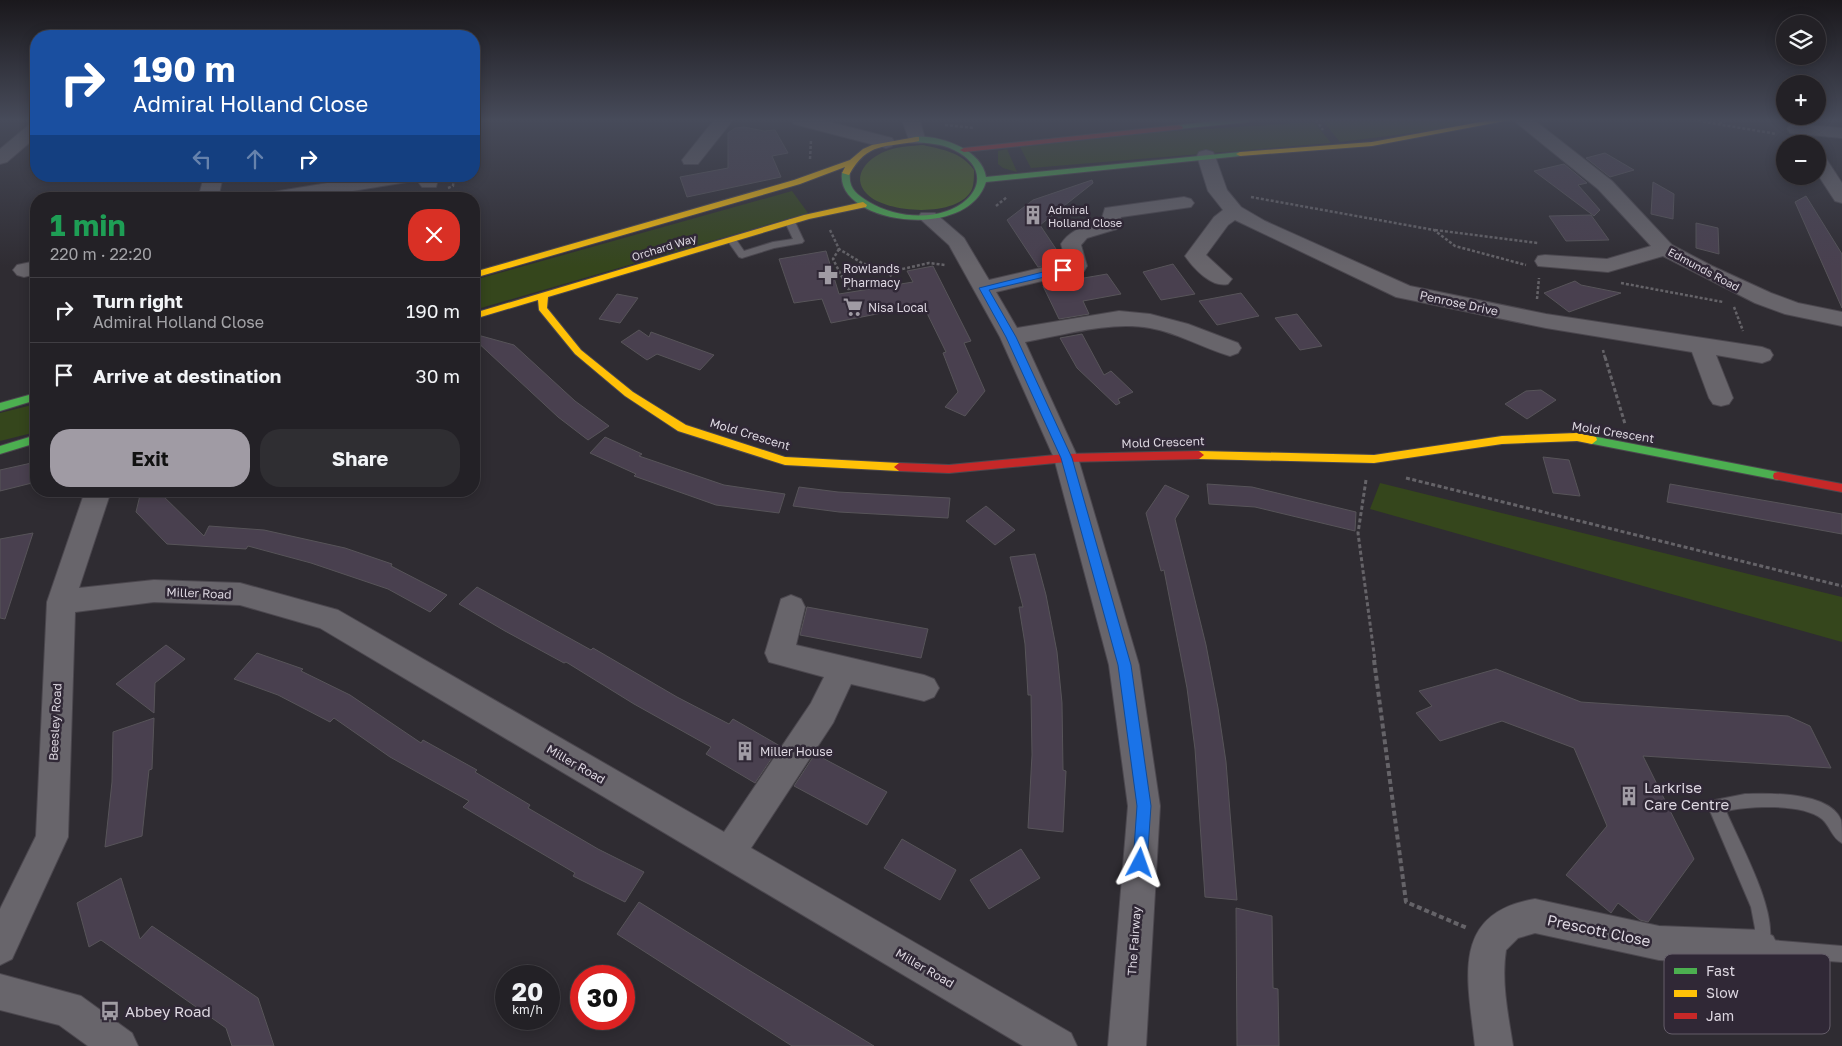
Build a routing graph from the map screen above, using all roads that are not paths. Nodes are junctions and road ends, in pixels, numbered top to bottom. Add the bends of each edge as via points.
1 (829, 169) edge
2 (849, 169) edge
3 (983, 169) edge
4 (1088, 169) edge
5 (1210, 169) edge
6 (1584, 169) edge
7 (1826, 173) edge
8 (985, 180) junction
9 (370, 182) edge
10 (310, 192) edge
11 (1842, 197) edge
12 (1184, 202) dead end
13 (863, 205) junction
14 (967, 205) junction
15 (1234, 211) junction
16 (928, 218) junction
17 (790, 222) junction
18 (732, 240) junction
19 (1665, 249) junction
20 (953, 253) junction
21 (1538, 261) road end
22 (480, 273) edge
23 (1221, 279) dead end
24 (983, 288) junction
25 (543, 296) junction
26 (480, 314) edge
27 (1842, 319) edge
28 (1011, 337) junction
29 (1700, 345) junction
30 (1230, 348) dead end
31 (1757, 354) road end
32 (30, 398) edge
33 (1721, 398) dead end
34 (0, 407) edge
35 (30, 441) edge
36 (0, 450) edge
37 (1066, 458) junction
38 (1842, 488) edge
39 (96, 497) edge
40 (61, 602) junction
41 (791, 607) dead end
42 (843, 669) junction
43 (924, 688) dead end
44 (1835, 814) edge
45 (1842, 835) edge
46 (729, 853) junction
47 (0, 947) edge
48 (1761, 948) junction
49 (1842, 954) edge
50 (0, 992) edge
51 (119, 1046) edge
52 (1058, 1046) edge
53 (1126, 1046) edge
54 (1494, 1046) edge

1 - 22 street, Orchard Way via 808,178
2 - 13 street via 846,183 851,195
3 - 8 street
4 - 8 street
5 - 15 street, Penrose Drive via 1218,191
6 - 19 street, Edmunds Road via 1605,185
7 - 11 street
8 - 14 street via 980,193
9 - 10 street
12 - 24 street via 1112,212 1110,225 1080,234 1071,244 1078,266
13 - 16 street via 904,218
13 - 17 street, Orchard Way
14 - 16 street
14 - 20 street via 957,220
15 - 23 street via 1221,221 1195,256
15 - 29 street, Penrose Drive via 1404,292 1537,319
16 - 20 street, The Fairway
17 - 18 street, Orchard Way
17 - 18 lane via 799,241 742,255
18 - 25 street, Orchard Way
19 - 21 street via 1608,266
19 - 27 street, Edmunds Road via 1763,298 1793,309
20 - 24 street, The Fairway
24 - 28 street, The Fairway
25 - 26 street, Orchard Way
25 - 37 street, Mold Crescent via 542,308 578,352 629,394 682,428 785,461 949,468
28 - 30 street via 1119,318 1160,323
28 - 37 street, The Fairway
29 - 31 street, Penrose Drive
29 - 33 street
32 - 34 street
35 - 36 street
37 - 38 street, Mold Crescent via 1225,454 1374,459 1502,440 1577,437
37 - 53 street, The Fairway via 1124,665 1144,806
39 - 40 street, Beesley Road
40 - 46 street, Miller Road via 154,591 240,594 328,618
40 - 47 street, Beesley Road via 52,836
41 - 42 street via 779,653
42 - 43 street
42 - 46 street via 822,713
44 - 45 lane
44 - 48 lane via 1797,804 1768,801 1720,804 1718,811 1759,907
46 - 52 street, Miller Road
48 - 49 lane
48 - 54 street, Prescott Close via 1659,943 1535,916 1520,918 1493,939 1486,965
50 - 51 street via 68,1009

